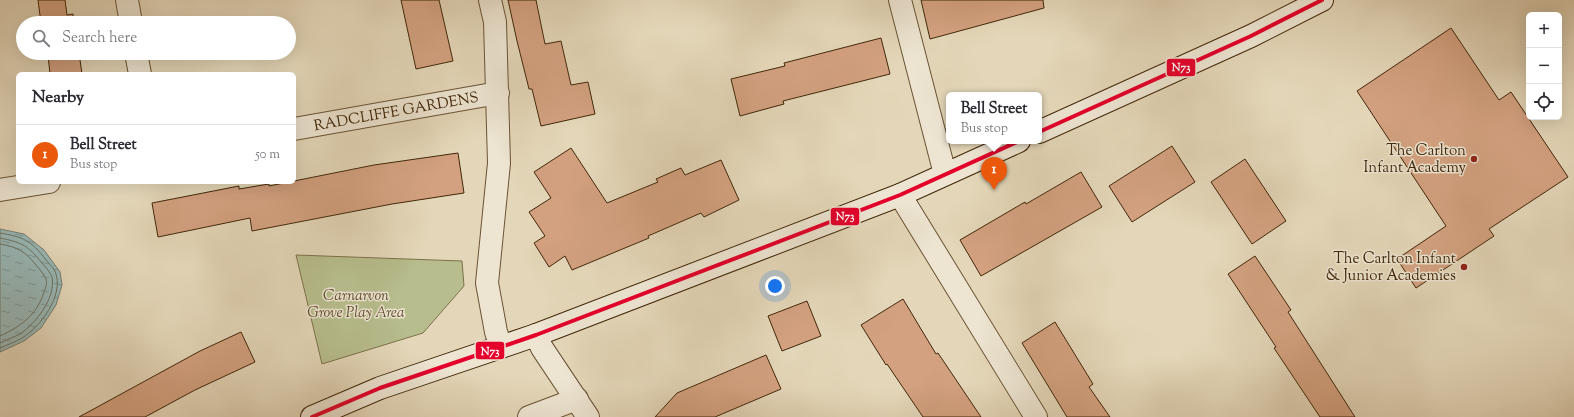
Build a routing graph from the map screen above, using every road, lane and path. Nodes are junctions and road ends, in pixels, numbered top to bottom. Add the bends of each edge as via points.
1 (127, 0) edge
2 (490, 0) edge
3 (900, 0) edge
4 (1322, 0) edge
5 (130, 16) edge
6 (137, 60) edge
7 (140, 72) edge
8 (498, 93) junction
9 (296, 129) edge
10 (1042, 131) edge
11 (1011, 144) edge
12 (945, 174) junction
13 (37, 184) edge
14 (0, 190) edge
15 (900, 195) junction
16 (536, 335) junction
17 (501, 347) junction
18 (582, 408) edge
19 (312, 417) edge
20 (529, 417) edge
21 (1036, 417) edge

1 - 5 street
2 - 8 street via 495,22
3 - 12 street
4 - 10 street via 1251,36
6 - 7 street
8 - 9 street, RADCLIFFE GARDENS
8 - 17 street via 499,163 487,283
11 - 12 street
12 - 15 street
13 - 14 street
15 - 16 street
15 - 21 street
16 - 17 street
16 - 18 street
17 - 19 street via 380,388
18 - 20 street

